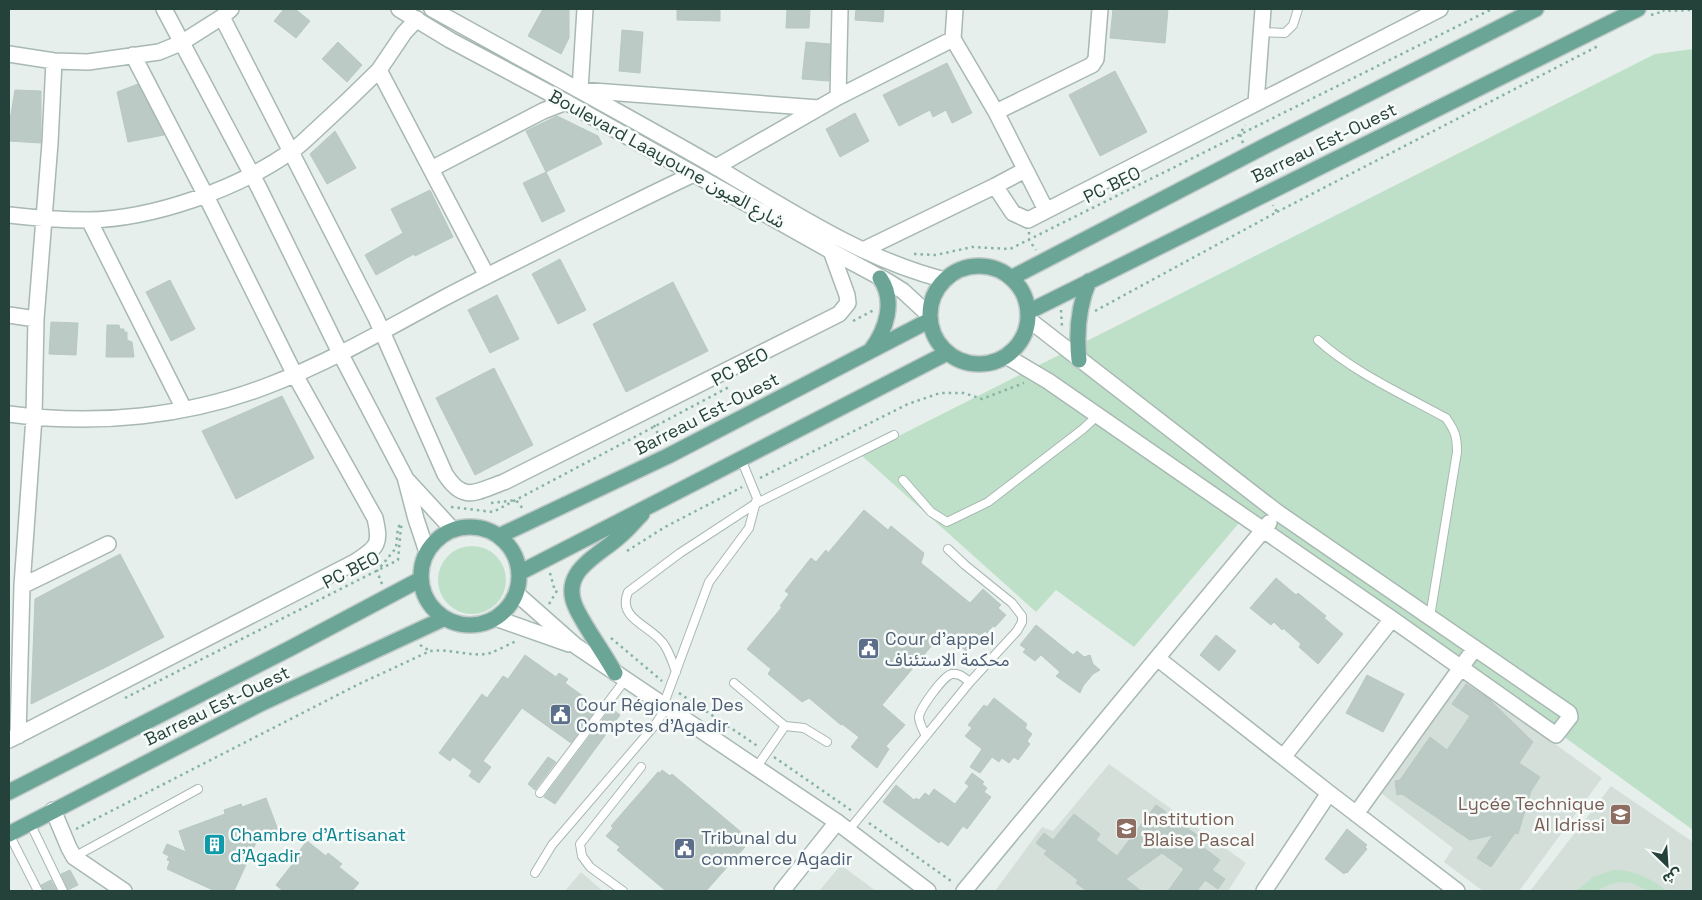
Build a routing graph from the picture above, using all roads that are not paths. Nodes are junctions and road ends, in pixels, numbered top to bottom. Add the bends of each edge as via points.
1 (164, 9) edge
2 (399, 9) edge
3 (432, 9) edge
4 (585, 9) edge
5 (840, 9) edge
6 (956, 9) edge
7 (1100, 9) edge
8 (1263, 9) edge
9 (1298, 9) edge
10 (1440, 9) edge
11 (1536, 9) edge
12 (226, 13) edge
13 (1642, 13) edge
14 (417, 19) junction
15 (1261, 32) junction
16 (953, 39) junction
17 (181, 42) junction
18 (9, 54) edge
19 (133, 55) junction
20 (54, 61) junction
21 (379, 70) junction
22 (580, 90) junction
23 (838, 96) junction
24 (566, 102) junction
25 (1256, 103) junction
26 (819, 108) junction
27 (996, 112) junction
28 (291, 152) junction
29 (716, 167) junction
30 (432, 170) junction
31 (1025, 170) junction
32 (251, 174) junction
33 (694, 174) junction
34 (995, 186) junction
35 (206, 196) junction
36 (1046, 210) junction
37 (9, 215) edge
38 (44, 219) junction
39 (89, 220) junction
40 (863, 250) junction
41 (831, 252) junction
42 (487, 276) junction
43 (880, 278) junction
44 (1011, 278) junction
45 (945, 280) junction
46 (1088, 282) junction
47 (9, 315) edge
48 (1028, 315) junction
49 (930, 318) junction
50 (36, 319) junction
51 (382, 331) junction
52 (1318, 340) dead end
53 (870, 351) junction
54 (340, 353) junction
55 (947, 353) junction
56 (1006, 356) junction
57 (1079, 360) junction
58 (296, 374) junction
59 (184, 409) junction
60 (9, 414) edge
61 (1098, 415) junction
62 (34, 417) junction
63 (894, 435) dead end
64 (741, 459) junction
65 (405, 478) junction
66 (903, 480) dead end
67 (755, 504) junction
68 (650, 505) junction
69 (1277, 512) junction
70 (453, 530) junction
71 (1264, 530) junction
72 (499, 536) junction
73 (108, 544) dead end
74 (948, 548) dead end
75 (427, 552) junction
76 (519, 573) junction
77 (421, 579) junction
78 (22, 586) junction
79 (516, 593) junction
80 (1430, 617) junction
81 (445, 618) junction
82 (495, 618) junction
83 (1392, 619) junction
84 (576, 646) junction
85 (1475, 648) junction
86 (1157, 658) junction
87 (1496, 662) junction
88 (1461, 668) junction
89 (676, 672) junction
90 (620, 676) junction
91 (970, 682) junction
92 (734, 683) dead end
93 (1482, 683) junction
94 (665, 707) junction
95 (785, 726) junction
96 (926, 736) junction
97 (13, 738) edge
98 (827, 742) dead end
99 (1284, 756) junction
100 (641, 768) dead end
101 (756, 768) junction
102 (198, 789) dead end
103 (9, 792) edge
104 (540, 793) dead end
105 (1329, 793) junction
106 (53, 810) junction
107 (1356, 814) junction
108 (30, 823) junction
109 (842, 826) junction
110 (9, 834) edge
111 (74, 857) junction
112 (535, 873) dead end
113 (38, 891) edge
114 (63, 891) edge
115 (124, 891) edge
116 (623, 891) edge
117 (782, 891) edge
118 (928, 891) edge
119 (964, 891) edge
120 (1264, 891) edge
121 (1457, 891) edge

1 - 17 street
2 - 14 street, Boulevard Laayoune شارع العيون
3 - 22 street, Boulevard Laayoune شارع العيون
4 - 22 street
5 - 23 street
6 - 16 street
7 - 27 street via 1096,59 1092,65
8 - 15 street
9 - 15 lane via 1293,25 1285,32
10 - 25 street
11 - 44 main road, Barreau Est-Ouest
12 - 17 street
12 - 28 street
13 - 46 main road, Barreau Est-Ouest
14 - 21 street
14 - 24 street, Boulevard Laayoune شارع العيون
15 - 25 street
16 - 23 street
16 - 27 street
17 - 19 street via 158,52
17 - 32 street
18 - 20 street
19 - 20 street via 88,62
19 - 35 street
20 - 38 street
21 - 28 street
21 - 30 street
22 - 26 street
22 - 29 street, Boulevard Laayoune شارع العيون
23 - 26 street
24 - 30 street
24 - 33 street, Boulevard Laayoune شارع العيون
25 - 36 street
26 - 29 street
27 - 31 street
28 - 32 street
28 - 51 street
29 - 40 street, Boulevard Laayoune شارع العيون
30 - 42 street
31 - 34 street
31 - 36 street
32 - 35 street
32 - 54 street
33 - 41 street, Boulevard Laayoune شارع العيون
33 - 42 street
34 - 36 street via 1013,213 1028,220
34 - 40 street
35 - 39 street via 141,213
35 - 58 street
37 - 38 street
38 - 39 street
38 - 50 street
39 - 59 street
40 - 45 street, Boulevard Laayoune شارع العيون via 915,272
41 - 43 street, Boulevard Laayoune شارع العيون
41 - 51 street via 848,303 839,314 504,482 472,493 456,490 445,474
42 - 51 street
43 - 49 street, Boulevard Laayoune شارع العيون via 903,291
43 - 53 main road via 885,285 888,313 879,340
44 - 45 main road via 985,267 971,267 957,271
44 - 48 main road via 1023,294
45 - 49 main road via 932,302
46 - 48 main road, Barreau Est-Ouest
46 - 57 main road via 1078,320
47 - 50 street
48 - 56 main road via 1024,333
48 - 57 street
49 - 53 main road, Barreau Est-Ouest
49 - 55 main road via 933,332
50 - 62 street
51 - 54 street
52 - 80 lane via 1332,353 1446,418 1454,429 1457,452
53 - 72 main road, Barreau Est-Ouest via 668,456
54 - 58 street
54 - 65 street
55 - 56 main road via 970,363 982,364
55 - 64 main road
56 - 61 street
57 - 69 street
58 - 59 street via 236,397
58 - 97 street via 375,518 379,537 377,545 355,562
59 - 62 street via 115,419
60 - 62 street
61 - 66 lane via 988,502 947,522 931,512
61 - 71 street
62 - 78 street
63 - 67 lane
64 - 67 lane via 757,498
64 - 68 main road
65 - 70 street
65 - 75 street
67 - 89 lane via 749,528 709,582
67 - 89 lane via 673,558 628,592 624,600 627,612 665,644
68 - 76 main road
68 - 90 main road via 617,539 575,574 573,603
69 - 71 street
69 - 80 street
70 - 72 main road via 485,529
70 - 75 main road via 438,539
71 - 83 street
71 - 86 street
72 - 76 main road via 513,553
73 - 78 street
74 - 91 lane via 1012,603 1022,616 1017,631
75 - 77 main road
76 - 79 main road
77 - 81 main road via 424,594
77 - 103 main road, Barreau Est-Ouest
78 - 97 street
79 - 82 main road via 508,607
79 - 84 street
80 - 85 street
81 - 82 main road via 468,625
81 - 106 main road, Barreau Est-Ouest via 260,704
82 - 84 street
83 - 88 street
83 - 99 street
84 - 90 street
85 - 87 street
85 - 88 street
86 - 99 street
86 - 119 street
87 - 93 street
87 - 93 street via 1569,713 1570,717 1556,735
88 - 93 street
88 - 107 street
89 - 94 lane
90 - 94 street
90 - 104 lane
91 - 96 lane
91 - 96 lane via 961,675 945,677 921,710 919,717
92 - 95 lane
94 - 101 street
94 - 112 lane via 655,725 552,845
95 - 98 lane via 804,728
95 - 101 lane
96 - 109 lane via 860,817
99 - 105 street
100 - 116 lane via 580,844 582,856 590,867
101 - 109 street
102 - 111 lane
105 - 107 street
105 - 120 street
106 - 108 main road, Barreau Est-Ouest
106 - 111 street
107 - 121 street
108 - 110 main road, Barreau Est-Ouest
108 - 114 lane
109 - 117 street
109 - 118 street
110 - 113 lane
111 - 115 street

